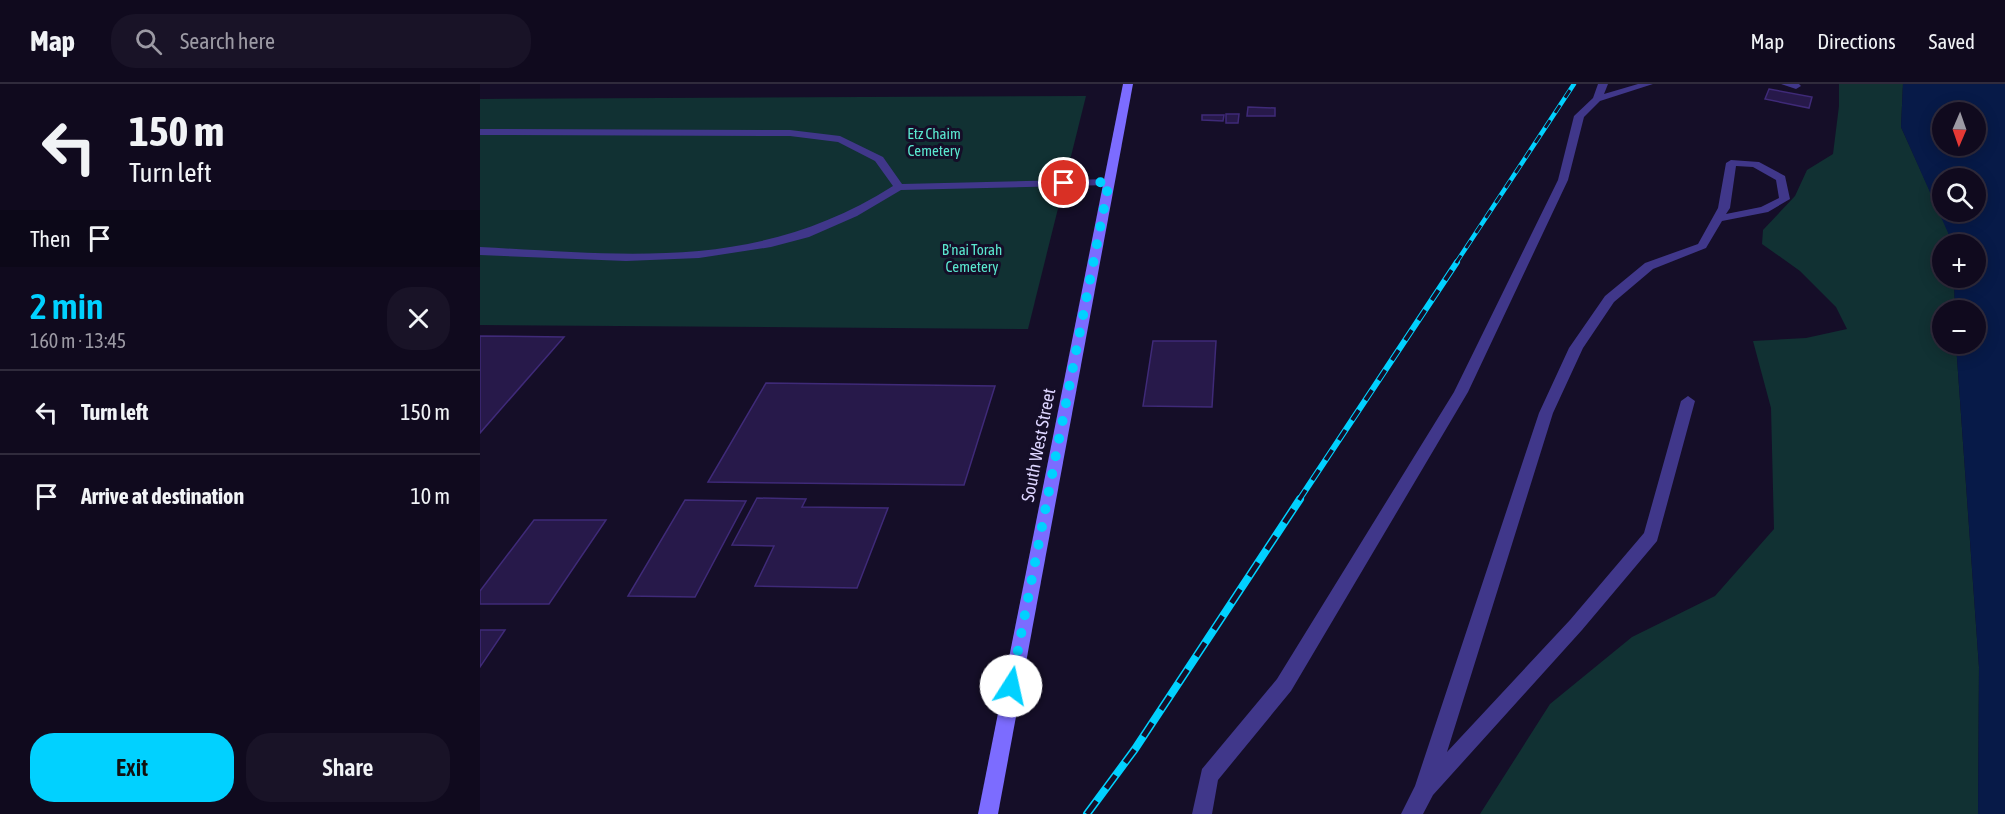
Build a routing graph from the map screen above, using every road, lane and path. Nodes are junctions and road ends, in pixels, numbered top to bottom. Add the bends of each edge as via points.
1 (1128, 84) edge
2 (1603, 84) edge
3 (1648, 84) edge
4 (1597, 99) junction
5 (480, 132) edge
6 (1109, 182) junction
7 (899, 187) junction
8 (1717, 219) junction
9 (480, 251) edge
10 (1688, 401) dead end
11 (1424, 791) junction
12 (988, 814) edge
13 (1202, 814) edge
14 (1411, 814) edge

1 - 6 main road, South West Street
2 - 4 lane
3 - 4 lane
4 - 13 lane via 1579,116 1563,180 1461,392 1284,685 1209,776
5 - 7 lane via 790,133 840,139 879,159
6 - 7 lane
6 - 12 main road, South West Street
7 - 9 lane via 837,222 772,244 703,255
8 - 8 lane via 1724,208 1731,163 1755,164 1781,178 1785,199 1764,210
8 - 11 lane via 1701,246 1649,266 1609,299 1576,348 1546,413
10 - 11 lane via 1650,536 1576,625
11 - 14 lane

